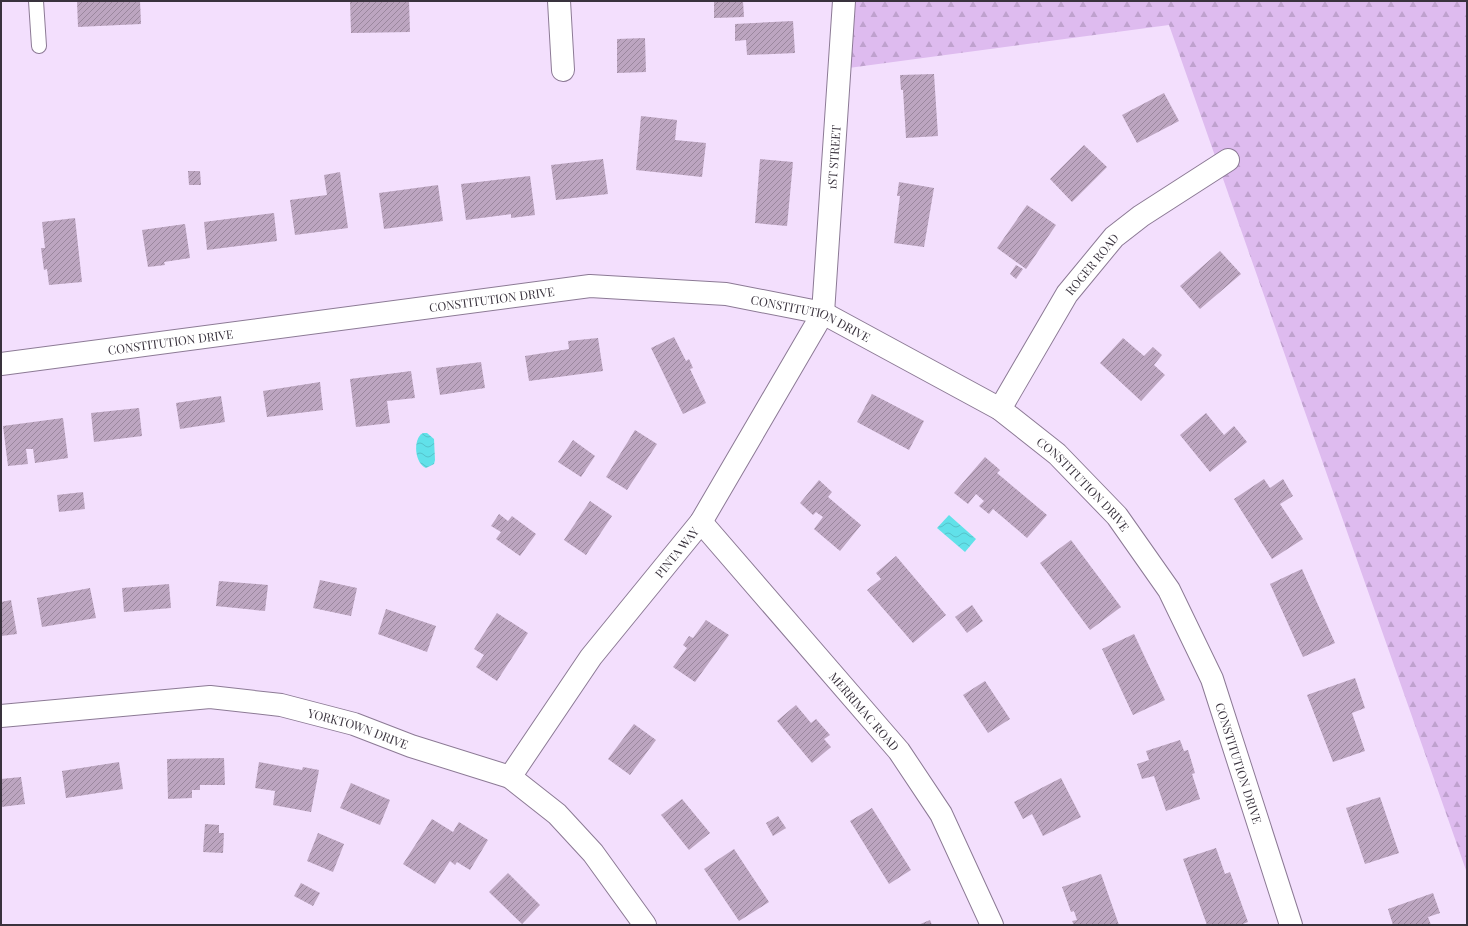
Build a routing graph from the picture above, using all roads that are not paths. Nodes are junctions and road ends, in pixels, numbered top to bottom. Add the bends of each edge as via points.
1 (36, 1) edge
2 (560, 1) edge
3 (844, 1) edge
4 (39, 46) dead end
5 (563, 70) dead end
6 (1228, 160) dead end
7 (823, 314) junction
8 (1, 364) edge
9 (1000, 409) junction
10 (701, 522) junction
11 (1, 716) edge
12 (510, 777) junction
13 (645, 925) edge
14 (992, 925) edge
15 (1291, 925) edge

1 - 4 lane
2 - 5 street
3 - 7 street, 1ST STREET
6 - 9 street, ROGER ROAD via 1141,216 1114,237 1067,294
7 - 8 street, CONSTITUTION DRIVE via 726,294 590,286
7 - 9 street, CONSTITUTION DRIVE
7 - 10 street, PINTA WAY
9 - 15 street, CONSTITUTION DRIVE via 1057,454 1117,516 1169,590 1212,679
10 - 12 street, PINTA WAY via 591,657
10 - 14 street, MERRIMAC ROAD via 899,751 941,814
11 - 12 street, YORKTOWN DRIVE via 210,697 281,705 354,724 411,746
12 - 13 street, YORKTOWN DRIVE via 557,814 593,853

